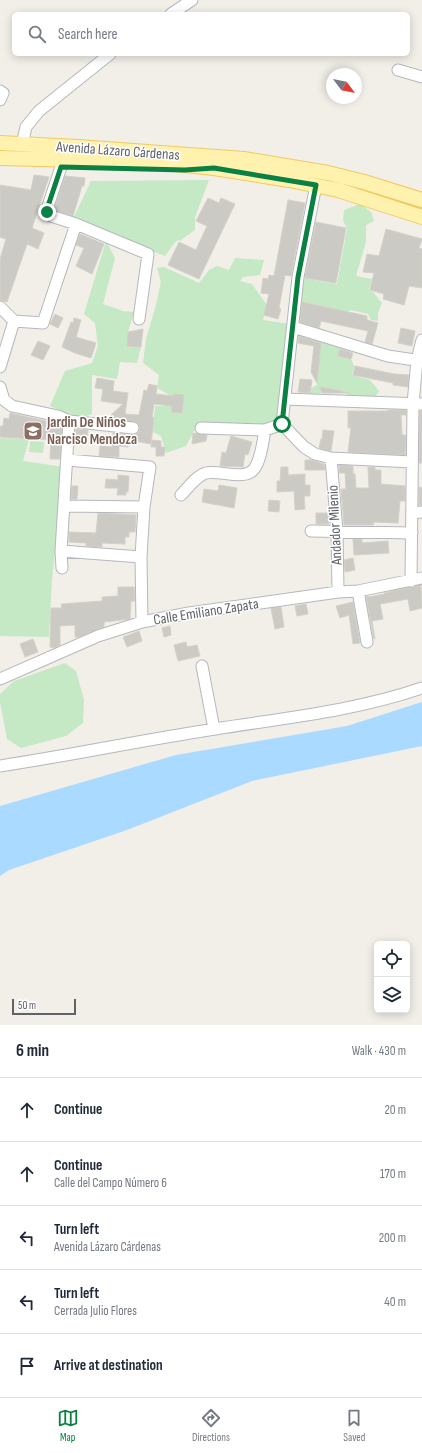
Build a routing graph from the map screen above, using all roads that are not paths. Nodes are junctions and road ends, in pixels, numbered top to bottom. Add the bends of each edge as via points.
1 (192, 0) edge
2 (174, 12) edge
3 (108, 56) edge
4 (398, 70) dead end
5 (422, 77) edge
6 (0, 91) edge
7 (0, 100) edge
8 (0, 143) edge
9 (22, 145) junction
10 (0, 158) edge
11 (61, 167) junction
12 (0, 168) edge
13 (214, 168) junction
14 (316, 185) junction
15 (422, 200) edge
16 (422, 217) edge
17 (76, 224) junction
18 (0, 307) edge
19 (139, 319) dead end
20 (14, 321) junction
21 (293, 327) junction
22 (422, 340) edge
23 (420, 360) edge
24 (0, 367) edge
25 (0, 387) edge
26 (285, 399) junction
27 (417, 404) edge
28 (69, 421) junction
29 (282, 424) junction
30 (133, 428) dead end
31 (201, 428) dead end
32 (265, 430) junction
33 (416, 454) edge
34 (331, 458) junction
35 (67, 460) junction
36 (180, 495) dead end
37 (65, 506) junction
38 (144, 507) junction
39 (417, 512) edge
40 (311, 531) dead end
41 (337, 531) junction
42 (412, 533) junction
43 (61, 551) junction
44 (141, 556) junction
45 (62, 568) dead end
46 (417, 579) edge
47 (358, 591) junction
48 (338, 592) junction
49 (142, 622) junction
50 (367, 642) dead end
51 (202, 666) dead end
52 (0, 679) edge
53 (422, 688) edge
54 (214, 729) junction
55 (0, 766) edge

1 - 2 street
3 - 9 street via 39,111 26,126
4 - 5 street
6 - 7 street via 3,93
8 - 9 main road, Avenida Lázaro Cárdenas
9 - 15 main road, Avenida Lázaro Cárdenas via 244,159 328,173
10 - 13 main road, Avenida Lázaro Cárdenas via 133,161
11 - 12 main road, Avenida Lázaro Cárdenas
11 - 13 main road, Avenida Lázaro Cárdenas via 185,170
11 - 17 street via 47,212 51,216
13 - 14 main road, Avenida Lázaro Cárdenas
14 - 16 main road, Avenida Lázaro Cárdenas
14 - 21 street via 298,277
17 - 19 street via 148,254
17 - 20 street via 43,323
18 - 20 street
20 - 24 street
21 - 23 street via 388,356
21 - 26 street
22 - 23 street
23 - 27 street
25 - 28 street via 4,400 12,406 58,416
26 - 27 street
26 - 29 street
27 - 33 street
28 - 30 street
28 - 35 street
29 - 32 street
29 - 34 street via 315,454
31 - 32 street
32 - 36 street via 256,467 252,471 243,474 206,473
33 - 34 street
33 - 39 street
34 - 41 street, Andador Milenio
35 - 37 street
35 - 38 street via 150,467
37 - 38 street
37 - 43 street
38 - 44 street
39 - 42 street
40 - 41 street
41 - 42 street
41 - 48 street, Andador Milenio
42 - 46 street
43 - 44 street
43 - 45 street
44 - 49 street
46 - 47 street, Calle Emiliano Zapata
47 - 48 street, Calle Emiliano Zapata
47 - 50 street
48 - 49 street, Calle Emiliano Zapata
49 - 52 street, Calle Emiliano Zapata via 98,636
51 - 54 street
53 - 54 street via 335,711
54 - 55 street

